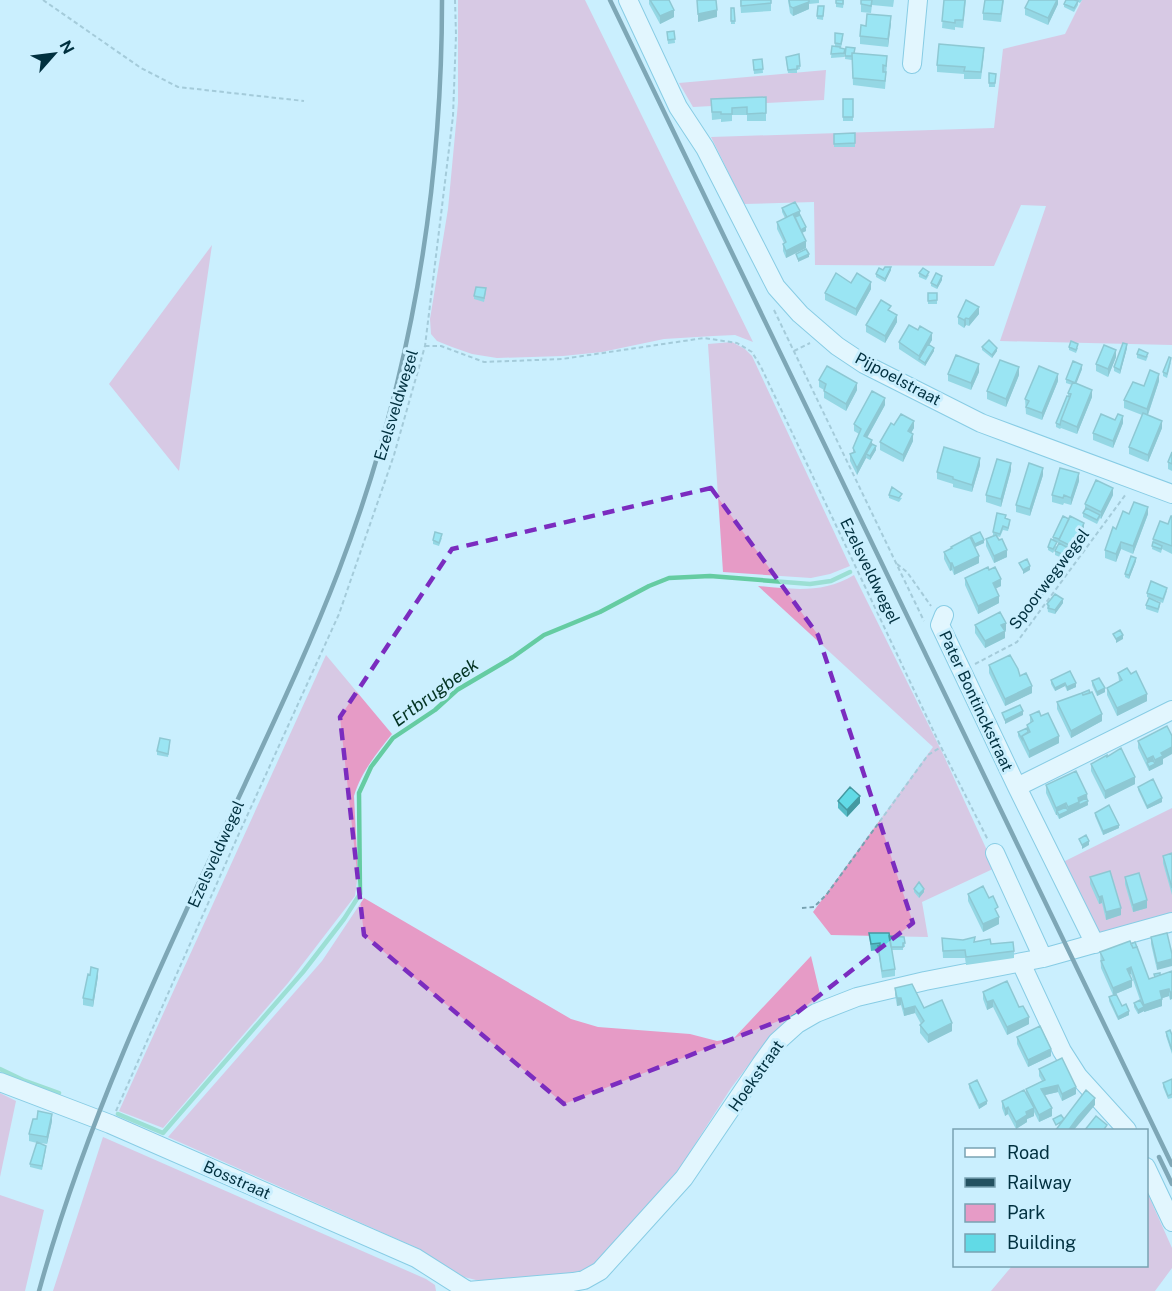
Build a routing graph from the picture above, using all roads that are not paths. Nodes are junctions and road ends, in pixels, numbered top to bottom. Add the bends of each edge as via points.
1 (628, 0) edge
2 (918, 0) edge
3 (912, 64) dead end
4 (1172, 494) edge
5 (937, 621) road end
6 (1172, 710) edge
7 (1017, 787) junction
8 (995, 853) road end
9 (1172, 922) edge
10 (1095, 944) junction
11 (1043, 958) junction
12 (1021, 963) junction
13 (0, 1082) edge
14 (1126, 1128) edge
15 (1148, 1171) edge
16 (1172, 1222) edge
17 (468, 1291) edge

1 - 4 street, Pijpoelstraat via 678,107 705,148 776,287 800,314 864,364 981,423
2 - 3 street
5 - 7 street, Pater Bontinckstraat
6 - 7 street, Pater Bontinckstraat
7 - 10 street, Pater Bontinckstraat
8 - 11 street
9 - 10 street, Hoekstraat
10 - 11 street, Hoekstraat
11 - 12 street, Hoekstraat
12 - 14 street via 1062,1051 1094,1096
12 - 17 street, Hoekstraat via 857,997 797,1024 760,1064 684,1178 600,1271 573,1282
13 - 17 street, Bosstraat via 110,1124 416,1258
15 - 16 street

